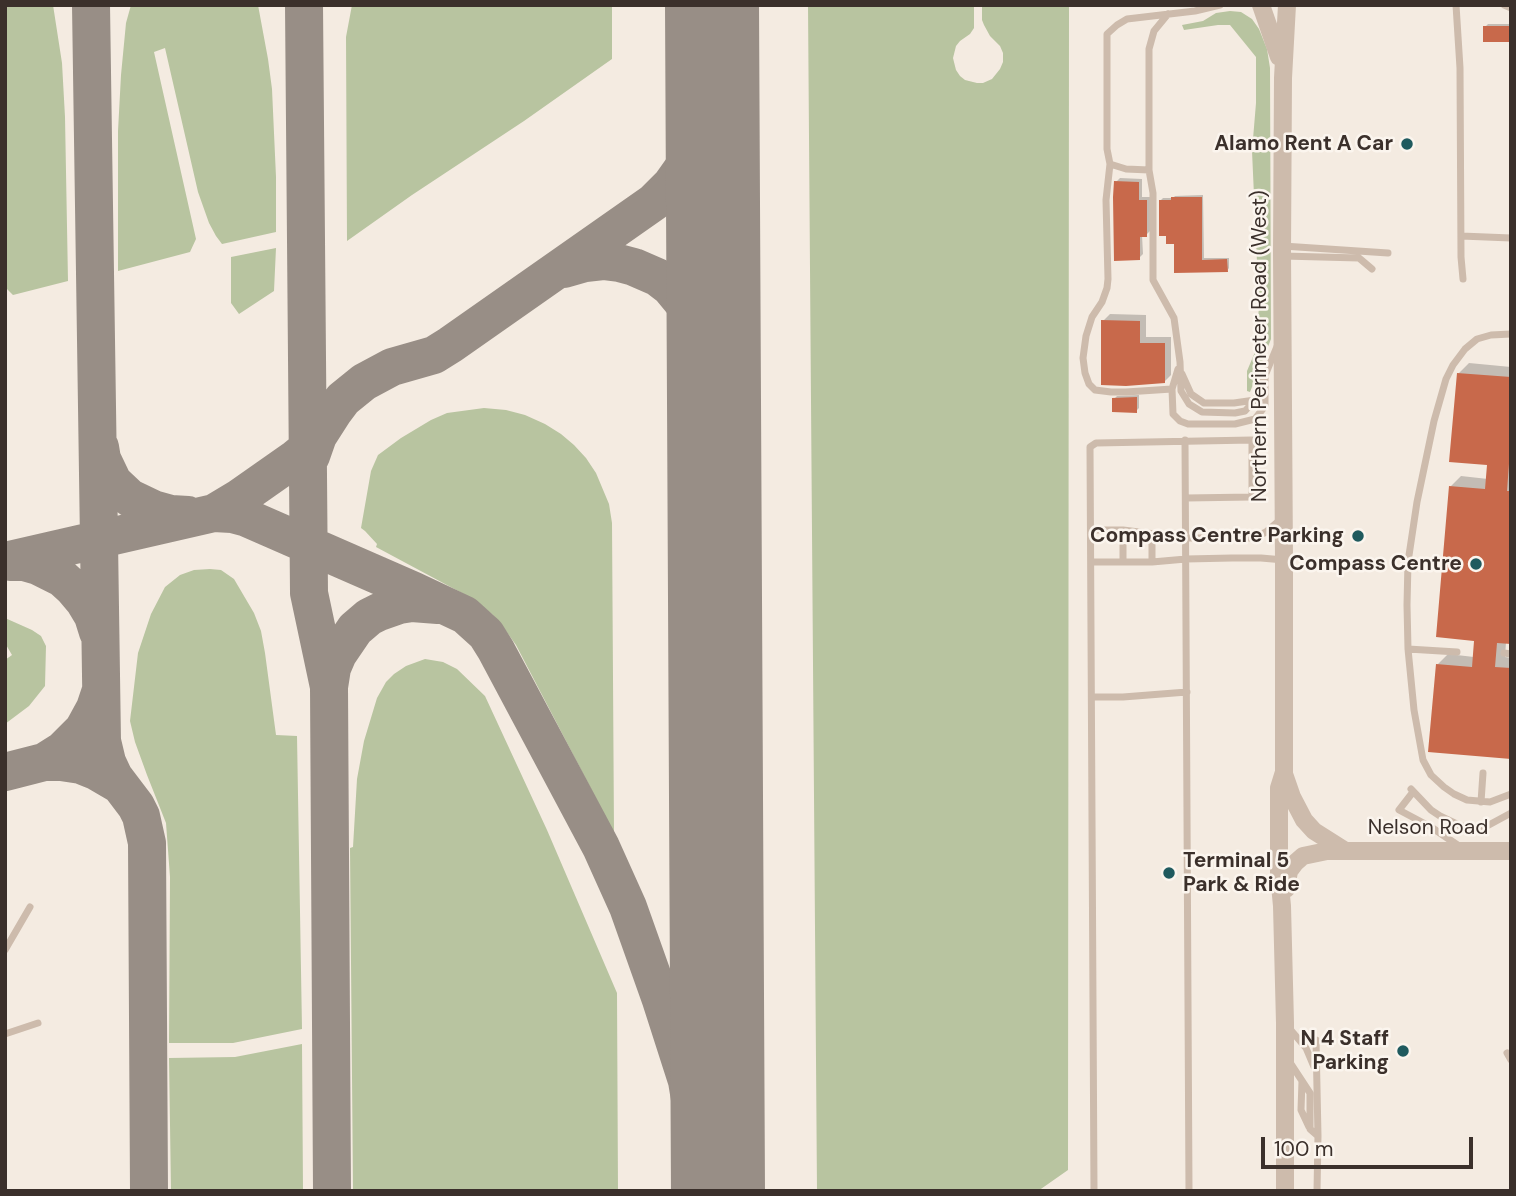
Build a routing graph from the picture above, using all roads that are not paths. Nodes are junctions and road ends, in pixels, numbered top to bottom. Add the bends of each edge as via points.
1 (1220, 5) edge
2 (1262, 5) edge
3 (1287, 5) edge
4 (1456, 5) edge
5 (1504, 5) edge
6 (1511, 8) edge
7 (1168, 14) junction
8 (1283, 78) junction
9 (1110, 164) junction
10 (1149, 170) junction
11 (1461, 236) junction
12 (1511, 238) edge
13 (1282, 251) junction
14 (1388, 253) dead end
15 (1372, 269) dead end
16 (1463, 279) dead end
17 (1283, 334) junction
18 (1511, 334) edge
19 (1180, 366) junction
20 (1265, 376) junction
21 (1172, 389) junction
22 (1185, 440) junction
23 (1186, 498) junction
24 (1284, 517) junction
25 (1091, 530) junction
26 (1123, 530) junction
27 (1152, 534) junction
28 (1186, 538) junction
29 (1186, 559) junction
30 (1284, 561) junction
31 (1091, 562) junction
32 (1123, 562) junction
33 (1152, 562) junction
34 (1408, 649) junction
35 (1457, 652) dead end
36 (1186, 692) junction
37 (1092, 697) junction
38 (1283, 772) junction
39 (1483, 773) dead end
40 (1511, 794) edge
41 (1481, 802) junction
42 (1511, 813) edge
43 (1344, 850) junction
44 (1463, 850) junction
45 (1511, 851) edge
46 (1282, 906) junction
47 (30, 908) dead end
48 (5, 950) edge
49 (38, 1023) dead end
50 (1285, 1023) junction
51 (5, 1034) edge
52 (1316, 1040) dead end
53 (1285, 1054) junction
54 (1317, 1075) junction
55 (1318, 1136) junction
56 (1094, 1191) edge
57 (1189, 1191) edge
58 (1285, 1191) edge
59 (1317, 1191) edge

1 - 7 lane
2 - 8 street, Northern Perimeter Road (West)
3 - 8 street, Northern Perimeter Road (West)
4 - 11 lane
5 - 6 lane
7 - 9 lane via 1127,19 1107,34
7 - 10 lane via 1154,31 1149,49
8 - 13 street, Northern Perimeter Road (West)
9 - 10 lane
9 - 21 lane via 1107,288 1086,336 1085,373 1096,390
10 - 19 lane via 1153,280 1174,318
11 - 12 lane
11 - 16 lane
13 - 14 lane
13 - 15 lane via 1359,258
13 - 17 street, Northern Perimeter Road (West)
17 - 20 lane
17 - 24 street, Northern Perimeter Road (West)
18 - 34 lane via 1477,340 1465,349 1446,379 1408,562
19 - 20 lane via 1181,391 1189,404 1202,412 1245,411
19 - 21 lane
20 - 21 lane via 1265,406 1255,419 1235,424 1180,421 1173,414
22 - 23 lane
22 - 23 lane via 1252,440 1252,497
22 - 25 lane via 1096,443 1090,447
23 - 28 lane
24 - 28 lane via 1254,538
24 - 30 street, Northern Perimeter Road (West)
25 - 26 lane
25 - 31 lane
26 - 27 lane
26 - 32 lane
27 - 28 lane
27 - 33 lane
28 - 29 lane
29 - 30 lane
29 - 33 lane
29 - 36 lane
30 - 38 street, Northern Perimeter Road (West)
31 - 32 lane
31 - 37 lane
32 - 33 lane
34 - 35 lane
34 - 41 lane via 1423,761 1444,787
36 - 37 lane
36 - 57 lane
37 - 56 lane
38 - 43 street, Nelson Road via 1304,820
38 - 46 street, Northern Perimeter Road (West) via 1279,788
39 - 41 lane
40 - 41 lane
42 - 44 lane via 1487,826 1461,826 1431,810 1412,790 1399,810
43 - 44 street, Nelson Road
43 - 46 street, Nelson Road via 1303,856 1289,871
44 - 45 street, Nelson Road
46 - 50 street
47 - 48 lane
49 - 51 lane
50 - 53 street
50 - 54 lane via 1306,1048
52 - 54 lane
53 - 55 lane via 1302,1080 1301,1110
53 - 58 street
54 - 55 lane
55 - 59 lane

